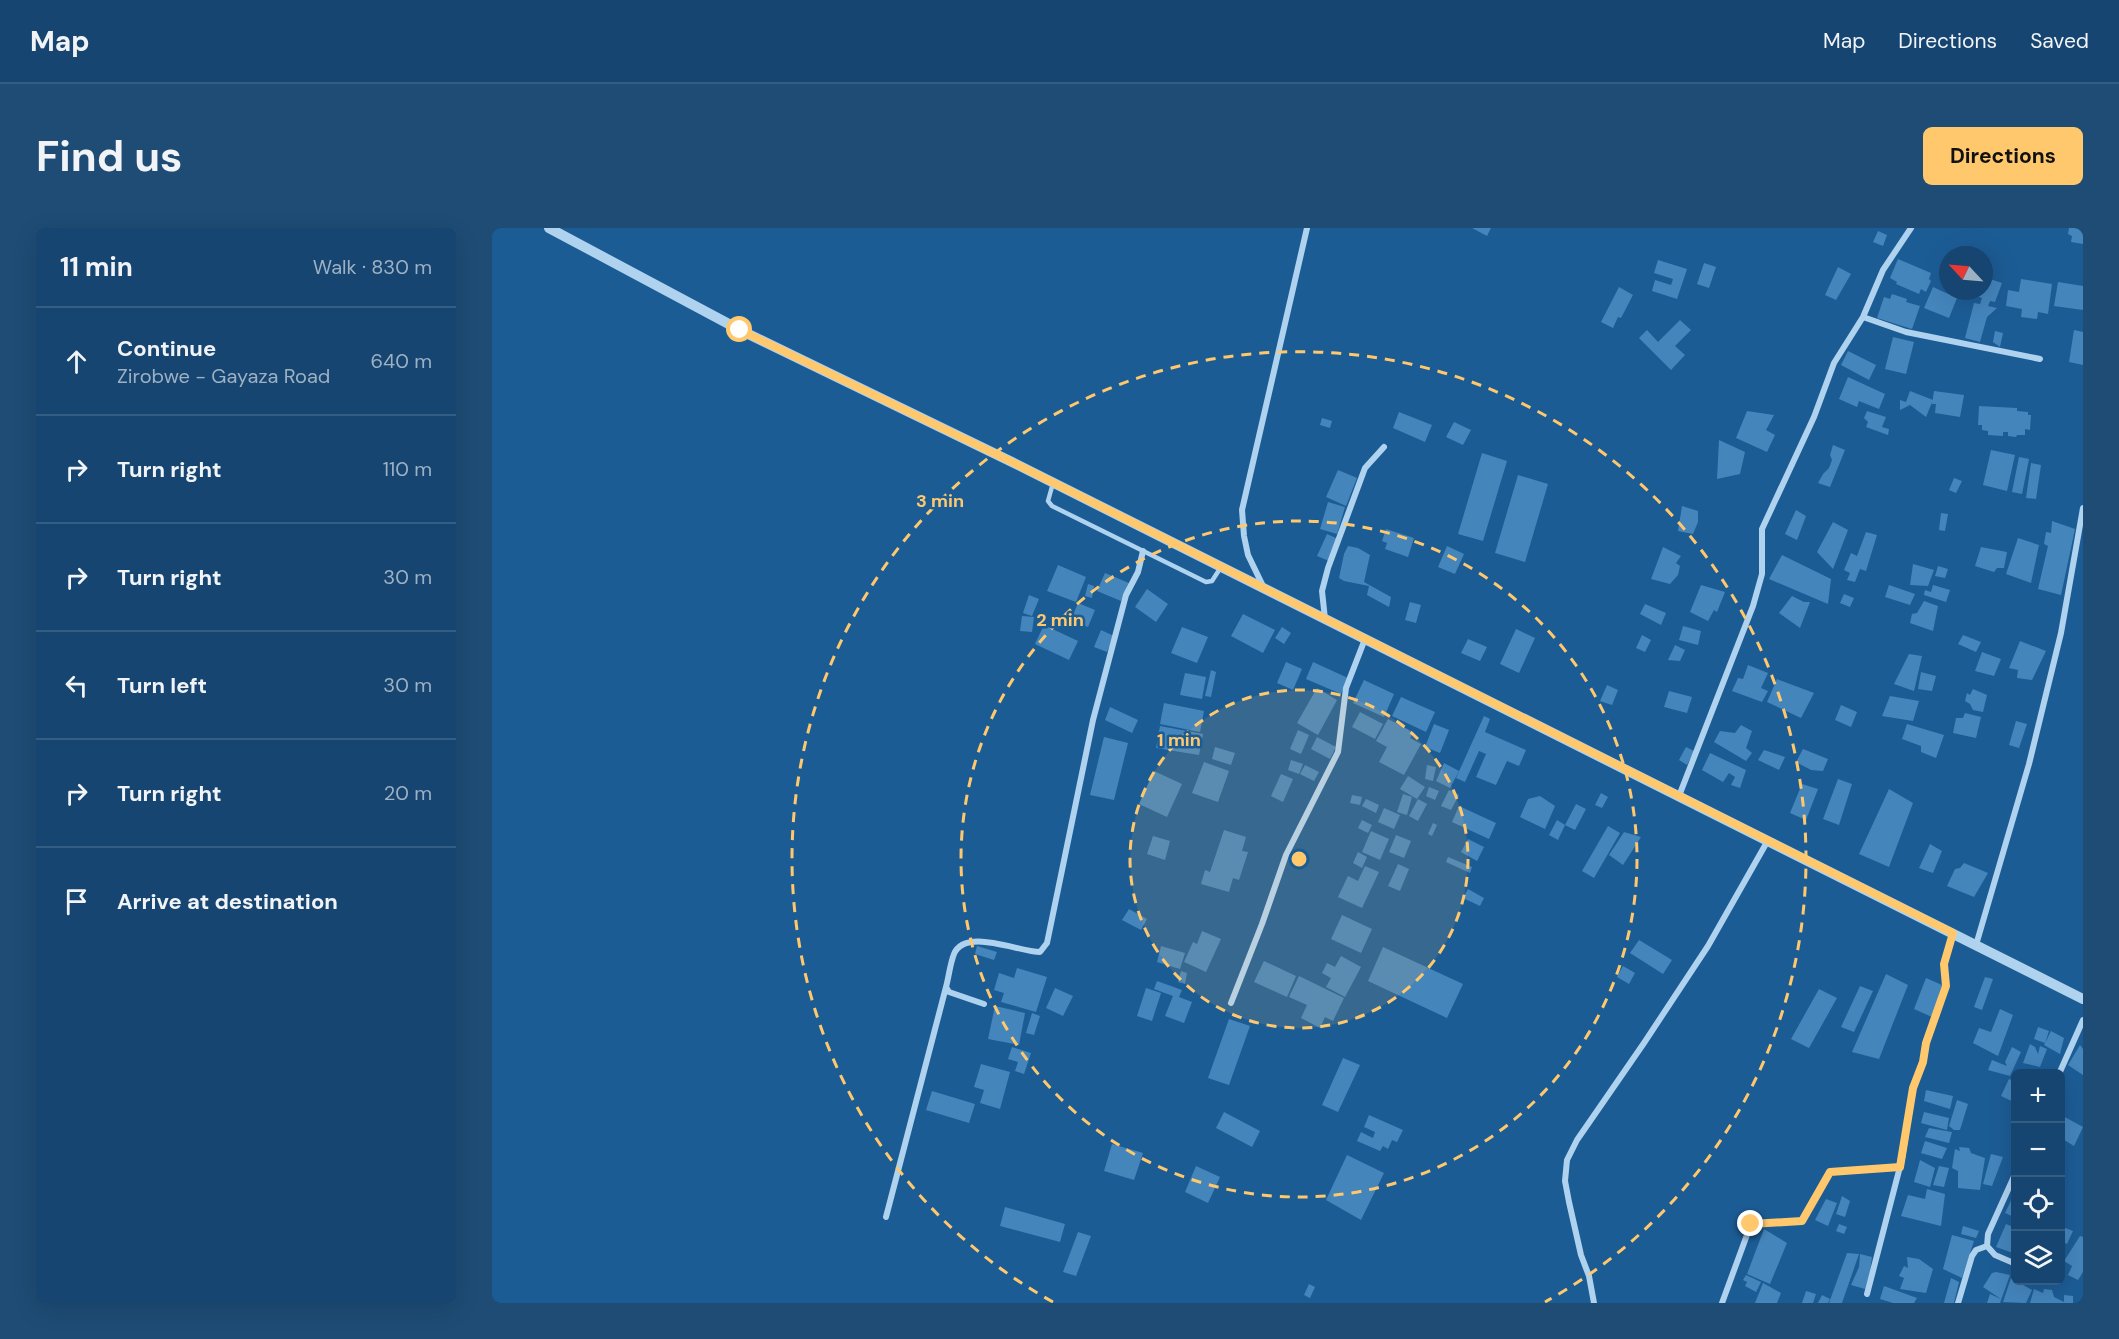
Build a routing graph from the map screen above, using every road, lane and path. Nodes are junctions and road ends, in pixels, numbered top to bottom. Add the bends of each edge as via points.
1 (549, 228) edge
2 (1307, 228) edge
3 (1911, 228) edge
4 (1863, 317) junction
5 (2040, 359) dead end
6 (1384, 447) dead end
7 (1053, 483) junction
8 (2083, 508) edge
9 (1143, 551) junction
10 (1221, 567) junction
11 (1264, 589) junction
12 (1325, 620) junction
13 (1365, 639) junction
14 (1679, 796) junction
15 (1767, 842) junction
16 (1953, 933) junction
17 (1976, 945) junction
18 (946, 987) junction
19 (2083, 999) edge
20 (1231, 1003) dead end
21 (984, 1004) dead end
22 (2083, 1020) edge
23 (2061, 1069) edge
24 (1900, 1167) junction
25 (2014, 1177) edge
26 (886, 1217) dead end
27 (1987, 1246) junction
28 (2011, 1262) edge
29 (1867, 1294) dead end
30 (1594, 1303) edge
31 (1722, 1303) edge
32 (1958, 1303) edge

1 - 7 street via 740,330
2 - 11 street via 1242,510 1248,555
3 - 4 street via 1883,270
4 - 5 street via 1906,332
4 - 14 street via 1834,363 1814,417 1762,529 1762,574 1753,606
6 - 12 street via 1365,468 1328,568 1322,591
7 - 9 lane via 1048,501 1052,506
7 - 10 street
8 - 17 street via 2051,677
9 - 10 lane via 1206,582 1212,581
9 - 18 street via 1126,595 1093,720 1047,943 1040,952 971,941 959,946
10 - 11 street
11 - 12 street
12 - 13 street
13 - 14 street
13 - 20 street via 1347,688 1338,752 1286,855
14 - 15 street
15 - 16 street
15 - 30 street via 1708,946 1567,1160 1565,1181
16 - 17 street
16 - 24 street via 1944,964 1946,986 1913,1088
17 - 19 street
18 - 21 street via 949,992
18 - 26 street
22 - 23 street
24 - 29 street
24 - 31 street via 1830,1172 1802,1221 1751,1224
25 - 27 street via 1988,1234
27 - 28 street via 1995,1255
27 - 32 street via 1976,1250 1972,1257

